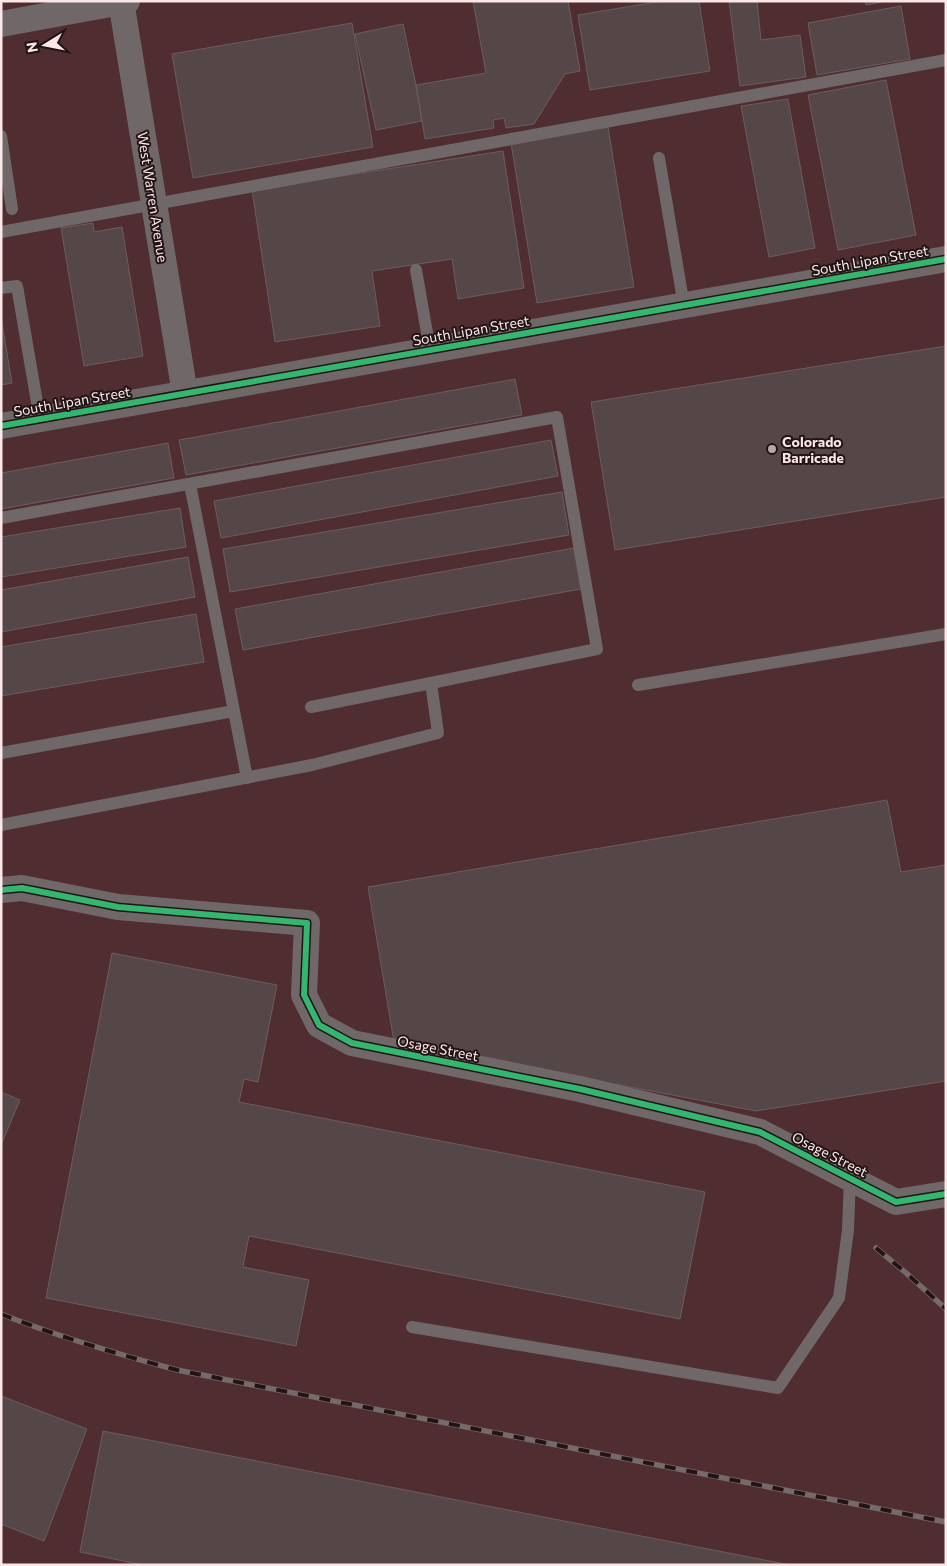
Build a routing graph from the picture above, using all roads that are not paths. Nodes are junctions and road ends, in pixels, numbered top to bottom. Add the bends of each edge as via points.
1 (123, 2) edge
2 (1, 24) edge
3 (946, 60) edge
4 (1, 136) edge
5 (659, 158) dead end
6 (154, 204) junction
7 (12, 209) dead end
8 (1, 232) edge
9 (946, 260) edge
10 (416, 270) dead end
11 (1, 288) edge
12 (684, 306) junction
13 (430, 350) junction
14 (185, 394) junction
15 (40, 420) junction
16 (1, 426) edge
17 (190, 484) junction
18 (1, 518) edge
19 (946, 634) edge
20 (431, 682) junction
21 (638, 684) dead end
22 (311, 706) dead end
23 (234, 711) junction
24 (1, 753) edge
25 (247, 778) junction
26 (1, 826) edge
27 (1, 890) edge
28 (850, 1178) junction
29 (946, 1194) edge
30 (412, 1326) dead end

1 - 2 street
1 - 6 street, West Warren Avenue
3 - 6 lane
4 - 7 lane
5 - 12 lane
6 - 8 lane
6 - 14 street, West Warren Avenue
9 - 12 street, South Lipan Street
10 - 13 lane
11 - 15 lane via 17,286
12 - 13 street, South Lipan Street
13 - 14 street, South Lipan Street
14 - 15 street, South Lipan Street
15 - 16 street, South Lipan Street
17 - 18 lane
17 - 20 lane via 557,418 597,649
17 - 23 lane
19 - 21 lane
20 - 22 lane
20 - 25 lane via 438,733
23 - 24 lane
23 - 25 lane
25 - 26 lane
27 - 28 street, Osage Street via 22,888 118,907 307,923 304,995 319,1025 352,1044 580,1089 760,1132
28 - 29 street, Osage Street via 896,1202
28 - 30 lane via 848,1230 839,1298 778,1388

